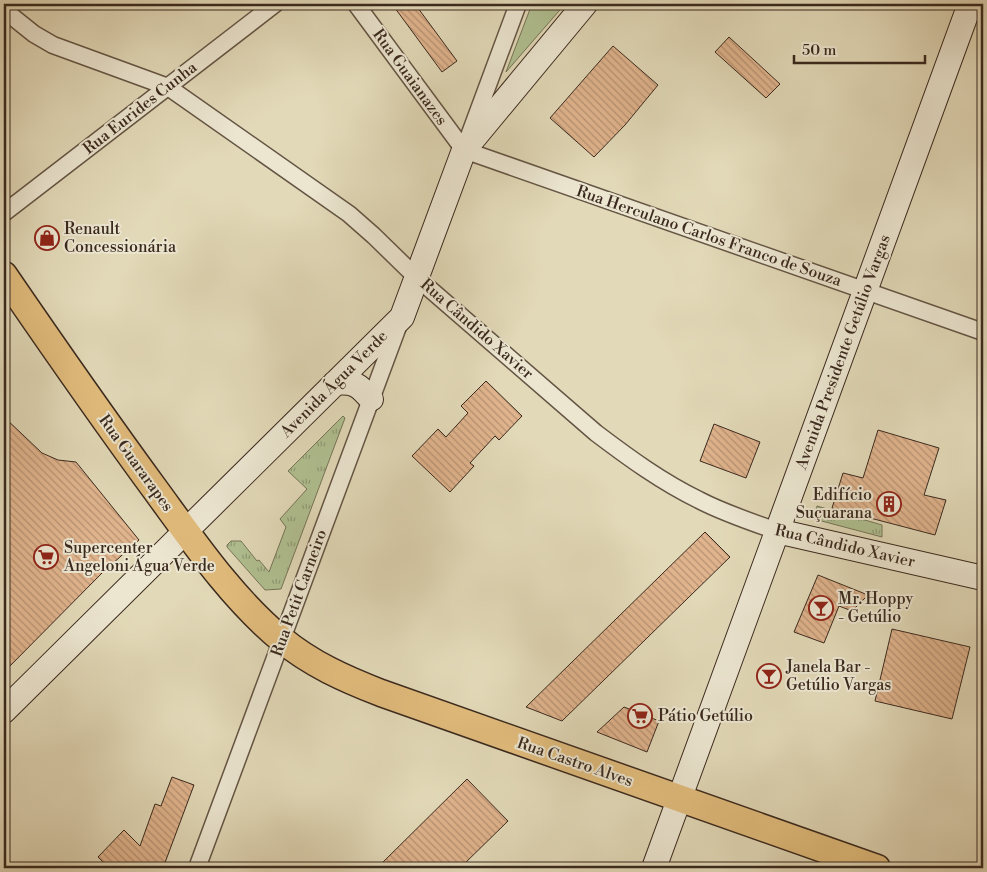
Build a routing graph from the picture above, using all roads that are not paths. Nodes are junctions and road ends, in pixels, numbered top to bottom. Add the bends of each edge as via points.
1 (275, 4) edge
2 (356, 4) edge
3 (518, 4) edge
4 (585, 4) edge
5 (970, 4) edge
6 (4, 10) edge
7 (168, 87) junction
8 (464, 150) junction
9 (4, 213) edge
10 (4, 275) edge
11 (416, 277) junction
12 (865, 291) junction
13 (402, 317) junction
14 (983, 332) edge
15 (335, 383) junction
16 (371, 400) junction
17 (185, 531) junction
18 (777, 531) junction
19 (983, 578) edge
20 (282, 640) junction
21 (4, 711) edge
22 (679, 798) junction
23 (197, 868) edge
24 (654, 868) edge
25 (877, 868) edge

1 - 7 street, Rua Eurides Cunha
2 - 8 street, Rua Guaianazes
3 - 8 street
4 - 8 main road, Avenida Água Verde
5 - 12 main road, Avenida Presidente Getúlio Vargas
6 - 7 street, Rua Cândido Xavier via 53,45
7 - 9 street, Rua Eurides Cunha
7 - 11 street, Rua Cândido Xavier via 349,214
8 - 11 main road, Avenida Água Verde
8 - 12 street, Rua Herculano Carlos Franco de Souza
10 - 17 main road, Rua Guararapes
11 - 13 main road, Avenida Água Verde
11 - 18 street, Rua Cândido Xavier via 620,451 700,501
12 - 14 street, Rua Herculano Carlos Franco de Souza
12 - 18 main road, Avenida Presidente Getúlio Vargas
13 - 15 main road, Avenida Água Verde
13 - 16 street, Rua Petit Carneiro
15 - 16 main road via 356,384
15 - 17 main road, Avenida Água Verde
16 - 20 street, Rua Petit Carneiro
17 - 20 main road, Rua Guararapes via 232,590
17 - 21 main road, Avenida Água Verde
18 - 19 main road, Rua Cândido Xavier
18 - 22 main road, Avenida Presidente Getúlio Vargas
20 - 22 main road, Rua Castro Alves via 326,670 353,682
20 - 23 street, Rua Petit Carneiro
22 - 24 main road, Avenida Presidente Getúlio Vargas
22 - 25 main road, Rua Castro Alves

